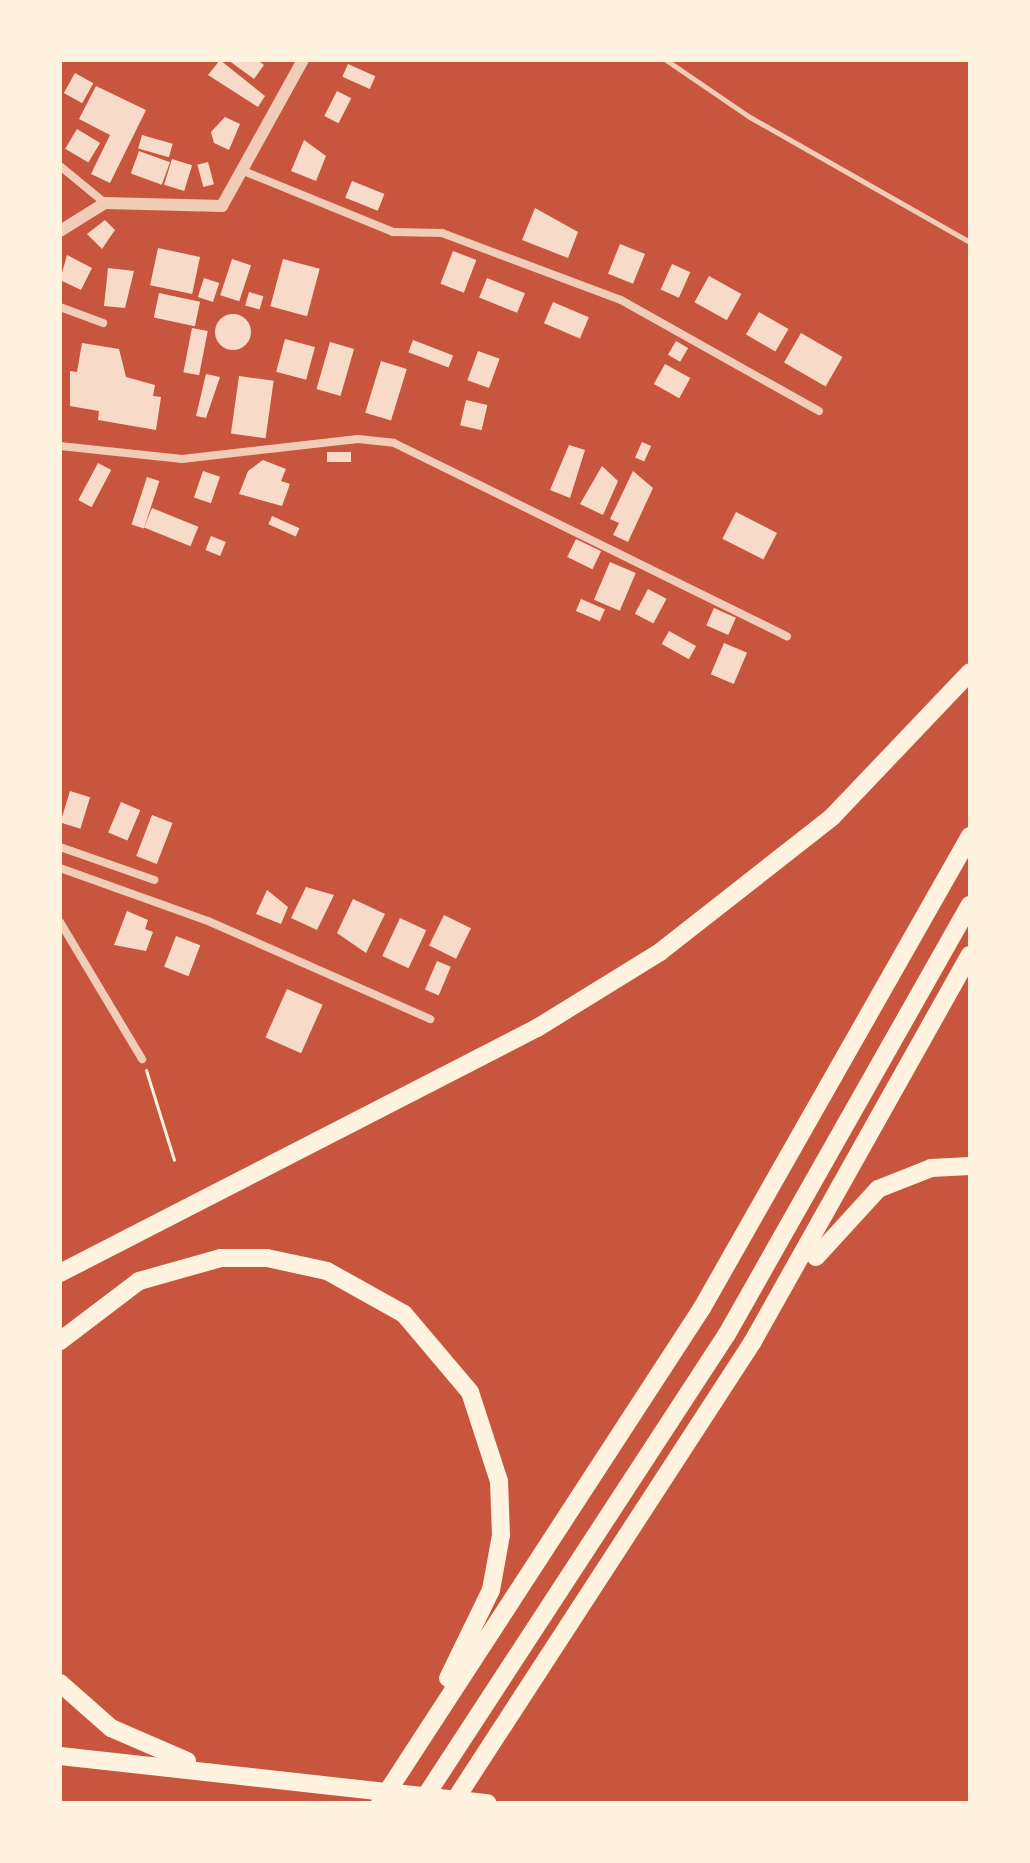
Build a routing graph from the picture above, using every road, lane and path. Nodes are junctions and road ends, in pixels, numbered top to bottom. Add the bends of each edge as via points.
1 (303, 60) edge
2 (666, 60) edge
3 (60, 166) edge
4 (246, 172) junction
5 (105, 203) junction
6 (60, 231) edge
7 (970, 242) edge
8 (60, 307) edge
9 (103, 323) dead end
10 (819, 411) dead end
11 (60, 446) edge
12 (787, 636) dead end
13 (970, 672) edge
14 (970, 836) edge
15 (60, 847) edge
16 (60, 868) edge
17 (154, 880) dead end
18 (970, 905) edge
19 (60, 922) edge
20 (970, 955) edge
21 (430, 1019) dead end
22 (142, 1059) joint
23 (174, 1160) dead end
24 (970, 1166) edge
25 (60, 1273) edge
26 (60, 1341) edge
27 (752, 1343) junction
28 (60, 1683) edge
29 (426, 1732) junction
30 (60, 1756) edge
31 (247, 1777) junction
32 (380, 1803) edge
33 (421, 1803) edge
34 (453, 1803) edge
35 (487, 1803) edge

1 - 4 street
2 - 7 lane via 748,116
3 - 5 street
4 - 5 street via 230,199 212,210
4 - 10 street via 393,232 442,233 621,300
5 - 6 street
8 - 9 street
11 - 12 street via 182,459 377,440 464,473
13 - 25 highway via 832,817 660,952 537,1028
14 - 29 highway via 702,1308
15 - 17 street
16 - 21 street via 208,921
18 - 33 highway via 727,1334
19 - 22 street
20 - 27 highway
22 - 23 path
24 - 27 highway via 903,1177 855,1206
26 - 29 highway via 91,1311 175,1267 267,1258 370,1291 441,1350 490,1438 501,1535 487,1603
27 - 34 highway
28 - 31 highway via 137,1744
29 - 32 highway
30 - 31 highway
31 - 35 highway

